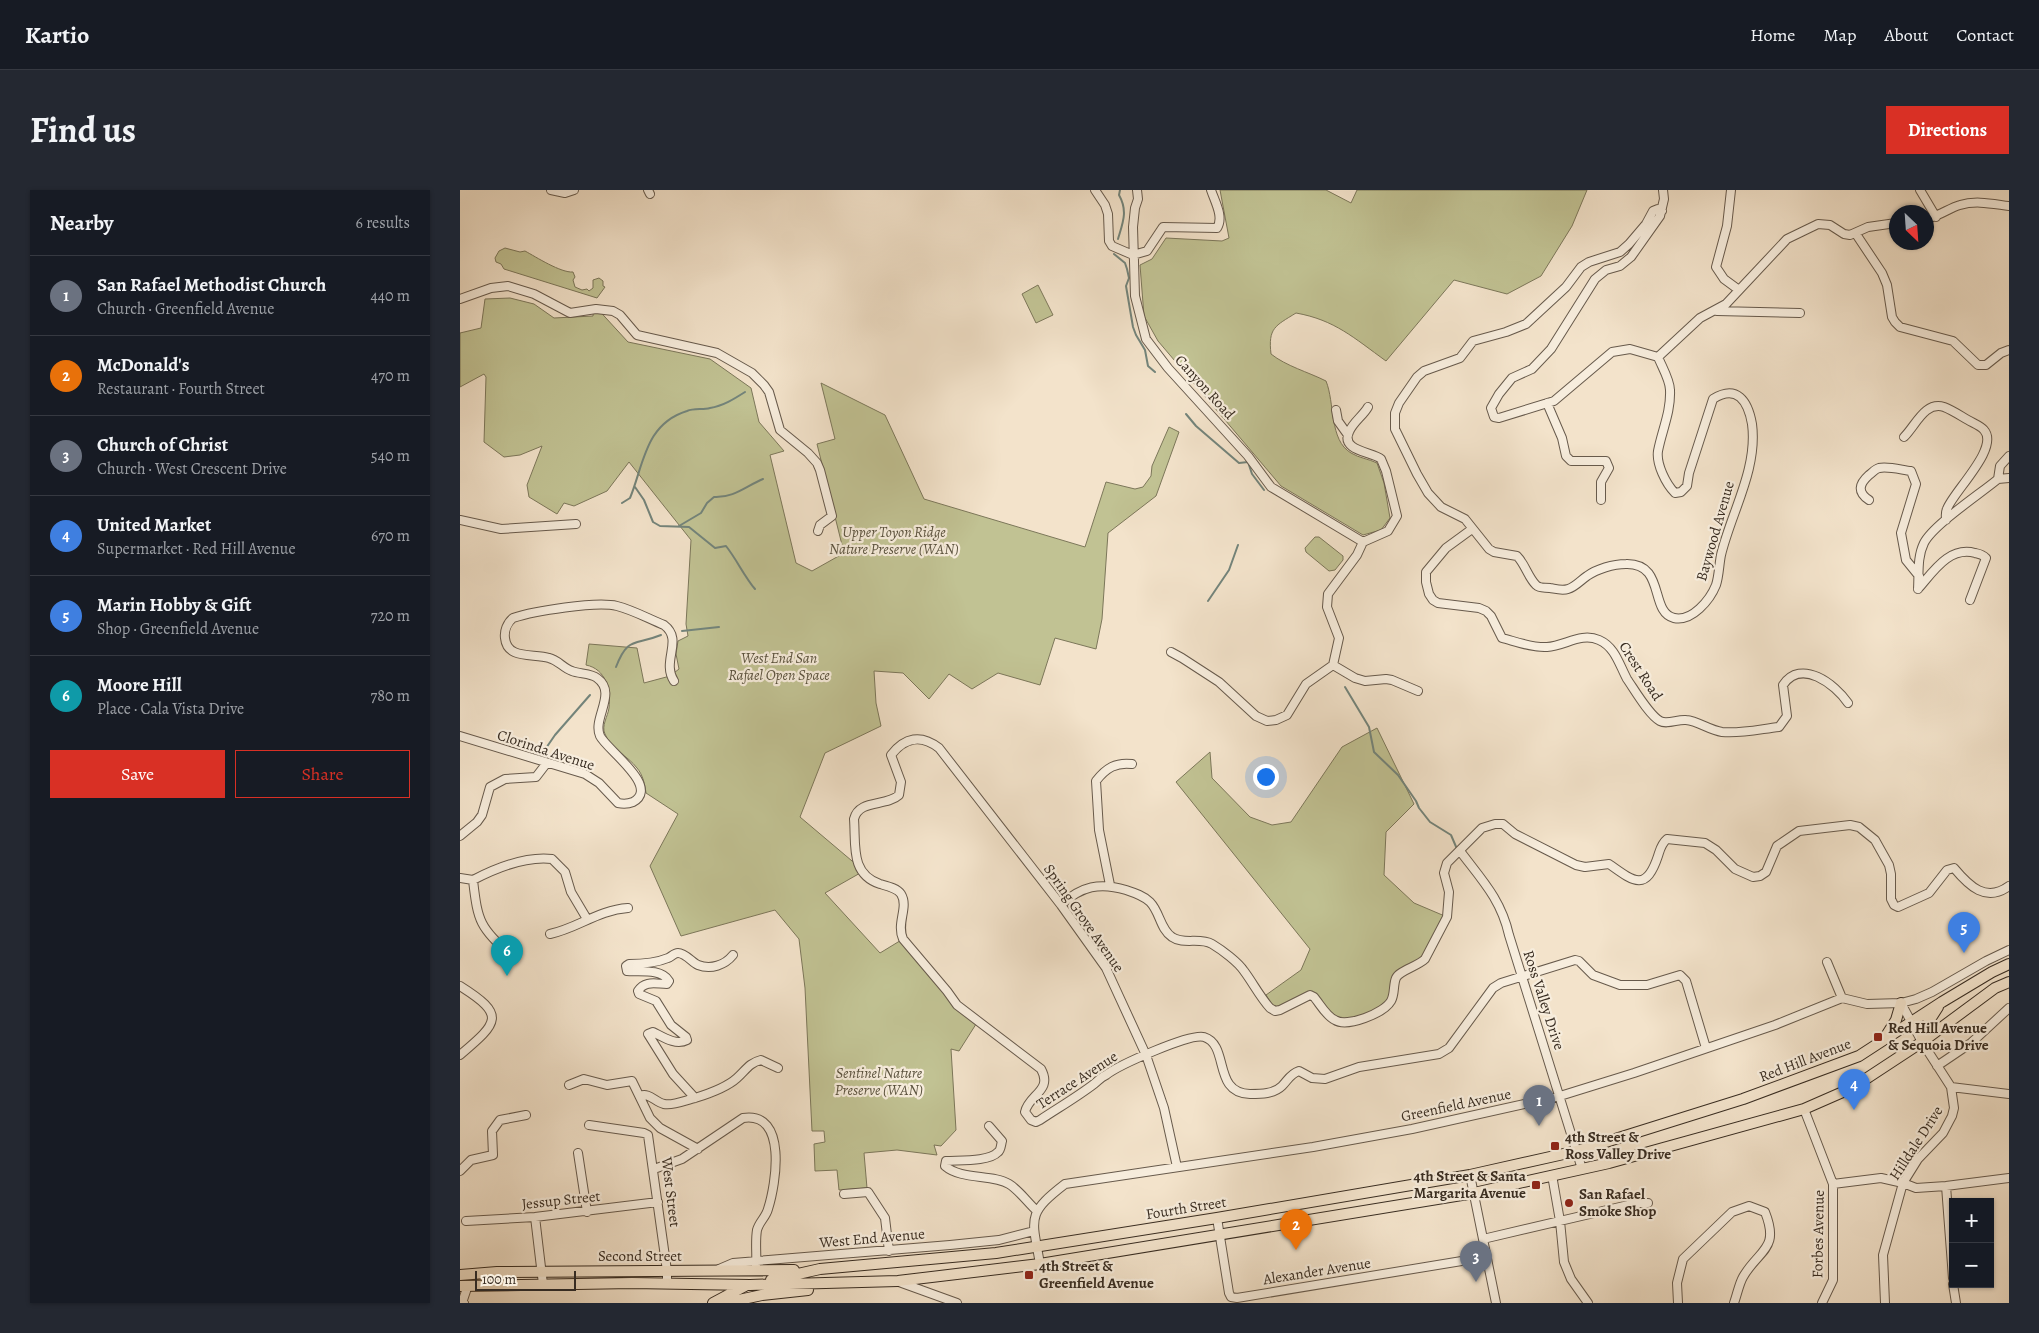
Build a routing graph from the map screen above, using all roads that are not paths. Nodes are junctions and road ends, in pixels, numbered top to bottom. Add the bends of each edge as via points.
1 (551, 190) edge
2 (574, 190) edge
3 (1094, 190) edge
4 (1137, 190) edge
5 (1211, 190) edge
6 (1663, 190) edge
7 (1731, 190) edge
8 (1920, 190) edge
9 (2009, 206) edge
10 (1662, 211) junction
11 (1936, 217) joint
12 (1889, 224) edge
13 (1856, 234) junction
14 (1133, 255) junction
15 (1739, 290) junction
16 (460, 299) edge
17 (1715, 310) junction
18 (1800, 313) dead end
19 (2009, 350) edge
20 (1658, 357) junction
21 (1547, 403) junction
22 (1368, 407) dead end
23 (1336, 410) dead end
24 (1348, 435) junction
25 (1904, 437) dead end
26 (2009, 456) edge
27 (2009, 478) edge
28 (1998, 479) junction
29 (1601, 500) dead end
30 (1869, 500) dead end
31 (460, 520) edge
32 (1946, 520) junction
33 (576, 524) dead end
34 (1472, 530) junction
35 (818, 531) dead end
36 (1363, 542) junction
37 (1919, 576) junction
38 (1970, 600) dead end
39 (1171, 652) dead end
40 (1333, 665) junction
41 (674, 681) dead end
42 (1418, 691) dead end
43 (1848, 703) dead end
44 (460, 736) edge
45 (949, 761) joint
46 (546, 764) junction
47 (1132, 764) dead end
48 (460, 836) edge
49 (1460, 851) junction
50 (460, 878) edge
51 (473, 880) junction
52 (1110, 885) junction
53 (2009, 886) edge
54 (1060, 905) junction
55 (628, 908) dead end
56 (586, 919) junction
57 (550, 934) dead end
58 (2009, 950) edge
59 (733, 955) dead end
60 (512, 956) dead end
61 (1827, 962) dead end
62 (2009, 964) edge
63 (1522, 976) junction
64 (2009, 982) edge
65 (460, 986) edge
66 (1842, 998) junction
67 (1942, 1002) junction
68 (1901, 1003) junction
69 (2009, 1008) edge
70 (1910, 1022) junction
71 (1884, 1039) junction
72 (1922, 1042) junction
73 (1706, 1048) junction
74 (460, 1055) edge
75 (1146, 1055) junction
76 (1937, 1066) junction
77 (778, 1068) dead end
78 (570, 1085) dead end
79 (1951, 1086) junction
80 (2009, 1094) edge
81 (640, 1096) junction
82 (1560, 1096) junction
83 (695, 1098) junction
84 (1804, 1110) junction
85 (526, 1115) dead end
86 (589, 1125) dead end
87 (989, 1126) dead end
88 (1624, 1137) joint
89 (698, 1149) junction
90 (1577, 1152) junction
91 (578, 1153) dead end
92 (1177, 1167) junction
93 (654, 1169) junction
94 (1582, 1169) junction
95 (460, 1171) edge
96 (1470, 1175) junction
97 (1552, 1175) junction
98 (2009, 1178) edge
99 (1903, 1182) junction
100 (1833, 1184) junction
101 (1946, 1186) junction
102 (1474, 1193) junction
103 (844, 1194) dead end
104 (658, 1202) junction
105 (1648, 1203) dead end
106 (1037, 1211) junction
107 (587, 1212) junction
108 (535, 1217) junction
109 (1217, 1218) junction
110 (466, 1221) dead end
111 (1560, 1221) junction
112 (1034, 1231) junction
113 (1219, 1236) junction
114 (1482, 1239) junction
115 (1950, 1243) edge
116 (1037, 1246) junction
117 (889, 1251) junction
118 (1486, 1257) junction
119 (1040, 1264) junction
120 (754, 1266) junction
121 (820, 1269) junction
122 (667, 1271) junction
123 (543, 1272) junction
124 (460, 1276) edge
125 (898, 1281) junction
126 (853, 1283) junction
127 (543, 1284) junction
128 (667, 1284) junction
129 (697, 1284) junction
130 (464, 1285) edge
131 (711, 1285) junction
132 (750, 1285) junction
133 (1954, 1288) edge
134 (463, 1302) edge
135 (709, 1303) edge
136 (713, 1303) edge
137 (724, 1303) edge
138 (957, 1303) edge
139 (1496, 1303) edge
140 (1588, 1303) edge
141 (1678, 1303) edge
142 (1734, 1303) edge
143 (1822, 1303) edge
144 (1886, 1303) edge
145 (1956, 1303) edge

1 - 2 street via 565,193
3 - 14 street via 1108,214 1109,241 1112,246
4 - 14 street, Canyon Road
5 - 14 street via 1220,216 1217,228 1163,227 1147,251
6 - 10 street
7 - 15 street via 1727,226 1716,267 1719,274
8 - 11 street
9 - 11 street via 1972,203 1959,205
10 - 21 street via 1631,257 1596,279 1559,338 1539,362 1512,378 1503,388 1491,408 1491,414 1499,418
10 - 34 street, Baywood Avenue via 1653,211 1639,233 1620,252 1581,267 1566,287 1526,324 1473,341 1460,358 1424,371 1399,403 1394,413 1395,429 1417,474 1441,507 1465,519
12 - 13 street via 1868,227
13 - 15 street via 1844,234 1824,224 1787,239
13 - 19 street via 1882,273 1892,317 1900,327 1952,342 1978,365 1986,365
14 - 36 street, Canyon Road via 1134,296 1146,339 1168,368 1248,456 1271,487
15 - 17 street
16 - 35 street via 491,288 508,286 534,294 570,313 613,311 637,335 717,353 752,373 769,392 780,430 812,457 820,470 832,516 820,525
17 - 18 street
17 - 20 street via 1700,318
20 - 21 street via 1630,349 1612,352 1554,402
20 - 34 street, Baywood Avenue via 1670,387 1669,413 1658,452 1666,480 1675,493 1687,486 1713,399 1733,393 1742,398 1750,412 1751,460 1721,555 1716,584 1698,610 1684,618 1673,618 1664,610 1653,579 1643,567 1628,564 1593,572 1570,589 1540,588 1517,556 1489,549
21 - 29 street via 1566,456 1571,461 1606,461 1609,468 1601,482
22 - 24 street
23 - 24 street via 1338,421
24 - 36 street via 1352,446 1381,459 1396,513 1396,520 1388,531
25 - 32 street via 1924,411 1934,406 1945,407 1984,430 1988,438 1987,447 1950,501
26 - 28 street via 2000,466
27 - 28 street
28 - 32 street
30 - 37 street via 1861,490 1863,481 1874,471 1879,468 1911,472 1916,484 1901,533 1906,560
31 - 33 street via 500,529
32 - 37 street via 1924,542
34 - 43 street, Crest Road via 1446,548 1426,572 1432,600 1479,608 1491,616 1502,638 1527,645 1546,647 1583,637 1599,640 1615,653 1627,678 1659,720 1690,720 1722,732 1779,727 1787,716 1783,685 1798,674 1812,674 1826,680 1841,692
36 - 40 street via 1328,594 1327,607 1339,638
37 - 38 street via 1918,589 1949,557 1967,551 1983,554 1986,558
39 - 40 street via 1219,682 1256,716 1267,720 1287,715 1306,684
40 - 42 street via 1364,681 1392,680
41 - 46 street, Clorinda Avenue via 669,665 671,630 618,607 546,610 513,618 504,637 514,652 550,658 572,672 596,677 602,683 605,704 598,727 599,735 631,769 640,785 640,794 633,801 618,803 591,777
44 - 46 street, Clorinda Avenue
45 - 54 street, Spring Grove Avenue
45 - 75 street, Terrace Avenue via 929,740 920,739 897,747 891,755 901,782 899,795 858,809 854,819 856,859 862,872 871,881 898,891 904,901 900,926 904,939 957,1005 1041,1069 1045,1080 1043,1088 1026,1107 1031,1120 1040,1120 1106,1074
46 - 48 street via 536,777 504,779 490,787 482,815
47 - 52 street via 1112,766 1096,781 1099,830
49 - 52 street via 1444,869 1449,910 1425,959 1395,979 1393,996 1384,1008 1346,1023 1332,1019 1310,995 1275,1011 1243,968 1212,944 1201,940 1177,940 1170,936 1150,902 1137,893
49 - 53 street via 1482,828 1503,824 1515,834 1576,865 1609,864 1630,879 1649,877 1667,839 1705,843 1735,869 1753,877 1766,872 1777,846 1799,831 1850,825 1859,826 1875,840 1883,853 1892,874 1891,899 1898,907 1929,894 1951,867 1979,892 1990,894
49 - 63 street, Ross Valley Drive via 1502,910
50 - 51 street
51 - 56 street via 531,859 552,859 565,872 571,892
51 - 60 street via 478,917 483,927
52 - 54 street via 1080,890
54 - 75 street, Spring Grove Avenue via 1106,968
55 - 56 street via 618,908
56 - 57 street via 574,927
58 - 68 street via 1932,992
59 - 83 street via 716,966 699,965 677,953 657,961 626,966 627,971 646,970 669,980 667,984 650,982 638,991 656,1001 670,1025 686,1038 679,1043 653,1032 648,1034 673,1074
61 - 66 street
62 - 67 main road, Red Hill Avenue
63 - 73 street, Terrace Avenue via 1575,960 1579,960 1593,975 1620,985 1647,985 1680,975 1686,981
63 - 75 street, Terrace Avenue via 1501,983 1487,993 1449,1048 1439,1054 1359,1067 1325,1079 1312,1078 1299,1071 1293,1073 1278,1090 1271,1092 1248,1094 1234,1090 1227,1083 1214,1045 1206,1038 1190,1038
63 - 82 street, Ross Valley Drive
64 - 72 main road via 1995,988
65 - 74 street via 488,1005 492,1012 490,1027
66 - 68 street via 1867,1004
66 - 73 street, Greenfield Avenue
67 - 70 main road, Red Hill Avenue
67 - 72 main road via 1922,1032
68 - 70 street
68 - 71 main road via 1896,1020
69 - 76 street via 1971,1043
70 - 71 main road, Red Hill Avenue
70 - 72 street
71 - 88 main road, Red Hill Avenue via 1859,1056 1752,1096
72 - 76 street
72 - 84 main road via 1852,1088
73 - 82 street, Greenfield Avenue
75 - 92 street, Spring Grove Avenue via 1164,1108
76 - 79 street
77 - 83 street via 761,1060 755,1062 729,1084
78 - 81 street via 584,1079 607,1085 632,1081
79 - 80 street
79 - 99 street, Hilldale Drive via 1952,1116
81 - 83 street via 646,1094 664,1104
81 - 89 street via 650,1118 660,1128
82 - 90 street, Ross Valley Drive
82 - 92 street, Greenfield Avenue via 1412,1129
84 - 94 main road, Fourth Street
84 - 100 street, Forbes Avenue
85 - 95 street via 500,1120 492,1131 494,1155 471,1160
86 - 93 street, West Street via 648,1135
87 - 106 street via 1002,1141 1000,1151 978,1159 946,1161 945,1166 950,1171 1008,1184
88 - 90 main road, Fourth Street
89 - 93 street
89 - 120 street via 743,1118 762,1120 771,1132 776,1158 768,1208 757,1229
90 - 94 street, Ross Valley Drive
90 - 96 main road, Fourth Street
91 - 107 street
92 - 106 street, Greenfield Avenue via 1065,1184
93 - 104 street, West Street
94 - 97 main road, Fourth Street
96 - 102 street
96 - 109 main road, Fourth Street
97 - 102 main road, Fourth Street
97 - 111 street
98 - 101 street
99 - 100 street via 1881,1178
99 - 101 street via 1916,1188
99 - 144 street, Hilldale Drive via 1883,1255
100 - 143 street, Forbes Avenue via 1833,1280
101 - 115 street
102 - 113 main road, Fourth Street
102 - 114 street
103 - 117 street via 868,1192 885,1218
104 - 107 street, Jessup Street
104 - 122 street, West Street
105 - 111 street
106 - 112 street
107 - 108 street, Jessup Street
108 - 110 street, Jessup Street
108 - 123 street
109 - 113 street, Alexander Avenue
109 - 116 main road, Fourth Street
111 - 114 street
111 - 140 street via 1564,1262 1571,1279
112 - 116 street
112 - 117 street, West End Avenue via 998,1240
113 - 118 street, Alexander Avenue via 1229,1293 1237,1298
113 - 119 main road, Fourth Street
114 - 118 street
116 - 119 street
116 - 121 main road, Fourth Street via 996,1253
117 - 120 street, West End Avenue
118 - 139 street
119 - 125 main road, Fourth Street
120 - 121 main road, Second Street
120 - 122 main road, Second Street via 713,1271
120 - 131 main road
121 - 132 main road, Fourth Street
122 - 123 main road, Second Street
122 - 128 street, West Street
123 - 124 main road, Second Street
123 - 127 street
125 - 126 main road, Fourth Street
125 - 138 street
126 - 132 main road, Fourth Street
126 - 137 main road, Fourth Street
127 - 128 main road, Second Street
127 - 130 main road, Second Street
128 - 129 main road, Second Street
129 - 131 main road, Second Street
129 - 135 main road via 713,1290
130 - 134 street
131 - 132 main road, Second Street
132 - 136 main road, Fourth Street
133 - 145 street
141 - 142 street via 1677,1283 1683,1259 1732,1212 1750,1206 1764,1212 1771,1229 1768,1246 1743,1277

